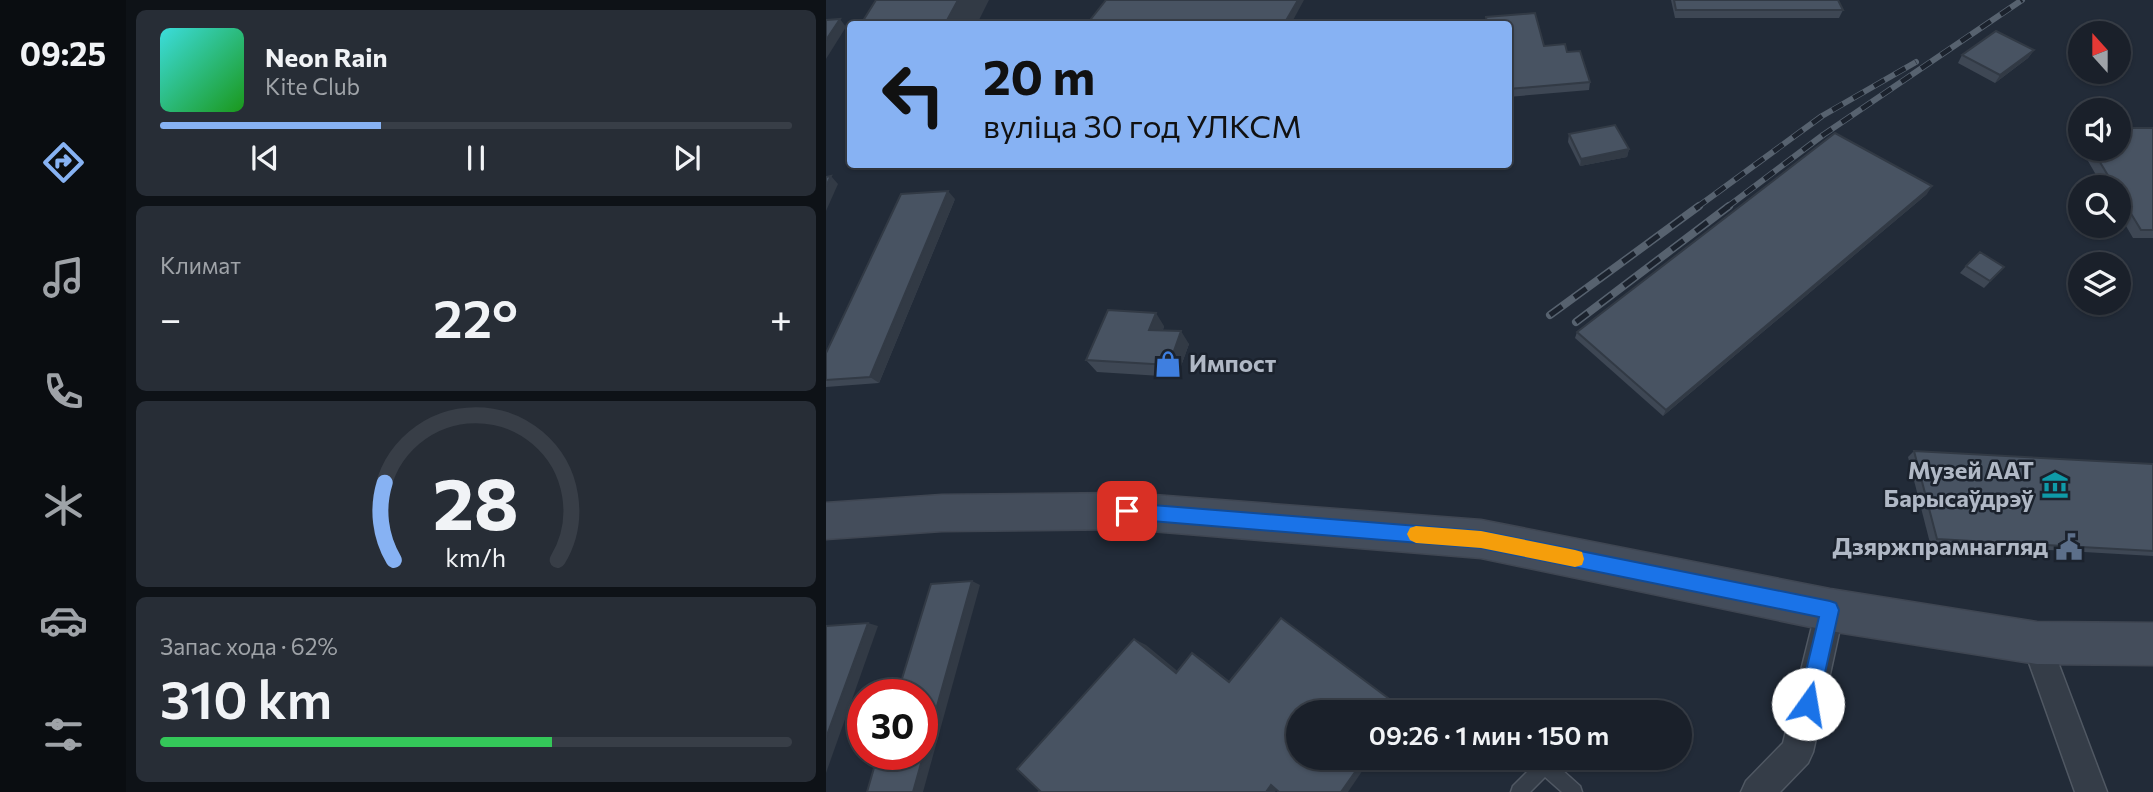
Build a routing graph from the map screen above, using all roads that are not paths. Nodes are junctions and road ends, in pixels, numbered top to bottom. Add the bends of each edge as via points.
1 (826, 521) edge
2 (1830, 610) junction
3 (2036, 643) junction
4 (2153, 644) edge
5 (1518, 792) edge
6 (1574, 792) edge
7 (1757, 792) edge
8 (2091, 792) edge

1 - 2 main road via 942,513 1127,511 1481,540
2 - 3 main road
2 - 7 street via 1797,752
3 - 4 main road
3 - 8 street
5 - 6 lane via 1545,766

